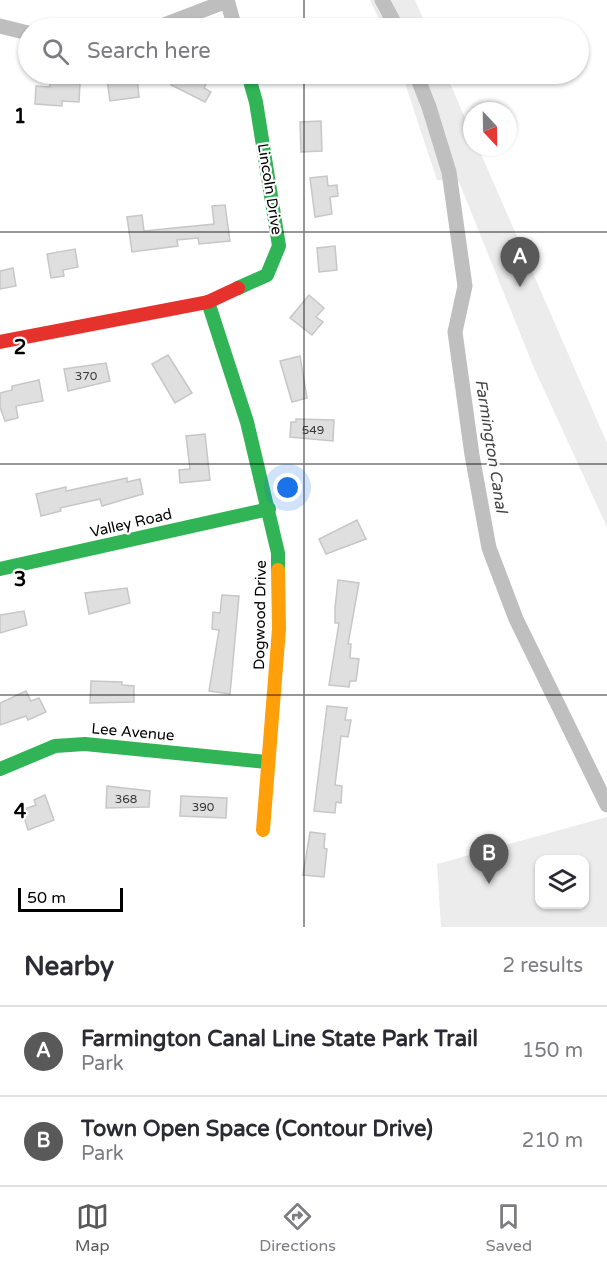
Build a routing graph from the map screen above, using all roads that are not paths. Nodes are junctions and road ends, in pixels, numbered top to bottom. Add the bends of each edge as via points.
1 (227, 0) edge
2 (181, 18) edge
3 (232, 18) edge
4 (0, 26) edge
5 (18, 30) edge
6 (251, 84) edge
7 (208, 302) junction
8 (0, 342) edge
9 (269, 509) junction
10 (0, 569) edge
11 (267, 762) junction
12 (0, 769) edge
13 (263, 830) dead end

1 - 2 street
1 - 3 street
4 - 5 street
6 - 7 street, Lincoln Drive via 279,246 267,275
7 - 8 street, Lincoln Drive
7 - 9 street, Dogwood Drive via 247,422
9 - 10 street, Valley Road
9 - 11 street, Dogwood Drive via 278,554 279,628
11 - 12 street, Lee Avenue via 85,744 55,746
11 - 13 street, Dogwood Drive

